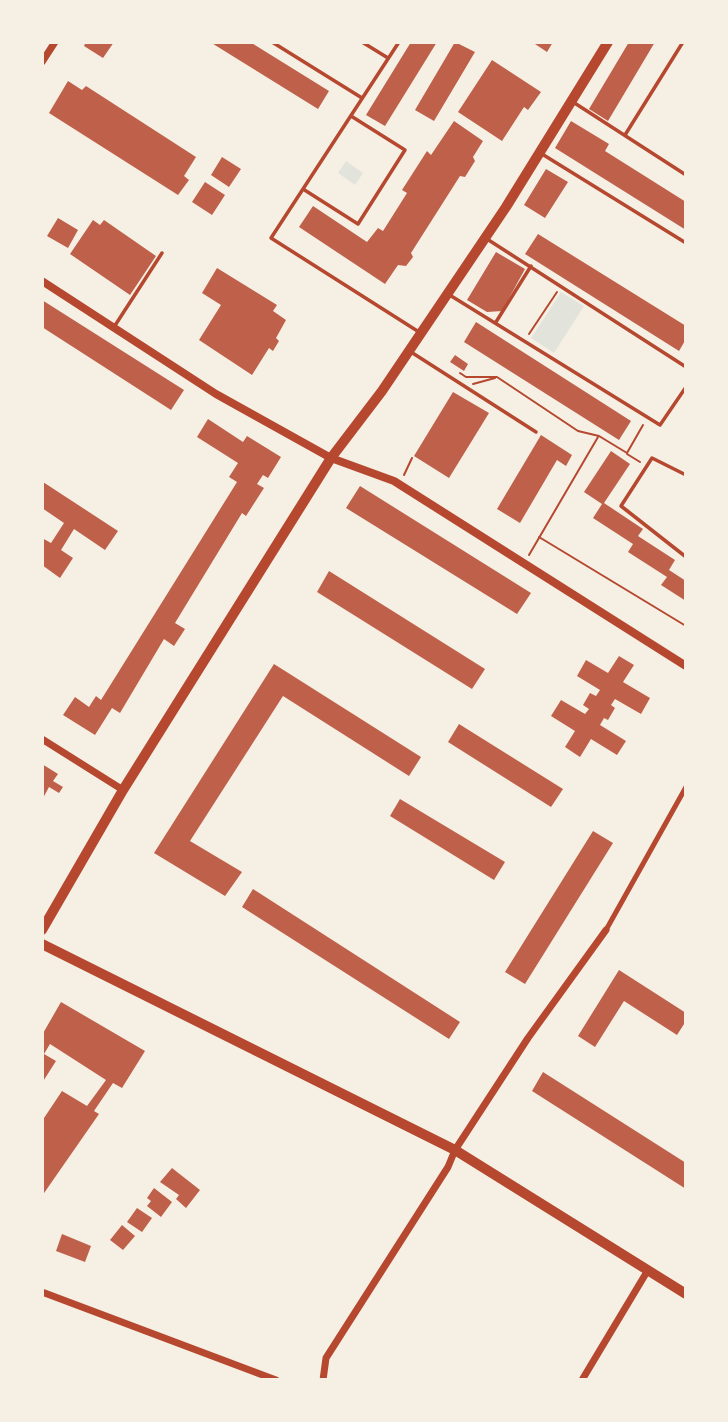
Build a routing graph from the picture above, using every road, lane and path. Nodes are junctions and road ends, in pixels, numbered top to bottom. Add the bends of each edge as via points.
1 (55, 42) edge
2 (272, 42) edge
3 (362, 42) edge
4 (399, 42) edge
5 (608, 42) edge
6 (683, 42) edge
7 (388, 58) junction
8 (42, 62) edge
9 (362, 98) junction
10 (573, 102) junction
11 (351, 116) junction
12 (625, 135) junction
13 (541, 153) junction
14 (686, 174) edge
15 (303, 189) junction
16 (485, 238) junction
17 (686, 243) edge
18 (163, 253) dead end
19 (531, 266) junction
20 (42, 281) edge
21 (561, 285) junction
22 (446, 293) junction
23 (496, 322) junction
24 (114, 327) junction
25 (421, 333) junction
26 (524, 340) junction
27 (410, 350) junction
28 (686, 367) edge
29 (454, 370) dead end
30 (686, 387) edge
31 (647, 418) junction
32 (536, 432) dead end
33 (599, 436) junction
34 (626, 453) junction
35 (331, 458) junction
36 (412, 458) dead end
37 (647, 466) junction
38 (404, 475) dead end
39 (686, 475) edge
40 (539, 537) junction
41 (529, 555) dead end
42 (686, 557) edge
43 (686, 626) edge
44 (686, 666) edge
45 (42, 739) edge
46 (686, 787) edge
47 (123, 790) junction
48 (42, 930) edge
49 (606, 930) joint
50 (42, 944) edge
51 (455, 1150) junction
52 (648, 1270) junction
53 (42, 1292) edge
54 (686, 1294) edge
55 (276, 1380) edge
56 (323, 1380) edge
57 (582, 1380) edge

1 - 8 street
2 - 9 lane
3 - 7 lane
4 - 7 lane
5 - 10 main road
6 - 12 lane
7 - 9 lane
9 - 11 lane
10 - 12 lane
10 - 13 main road
11 - 15 lane
11 - 15 lane via 405,150 358,224
12 - 14 lane
13 - 16 main road
13 - 17 lane
15 - 25 lane via 271,238
16 - 19 lane
16 - 22 main road
18 - 24 lane
19 - 21 lane
19 - 23 lane
20 - 24 street
21 - 26 path
21 - 28 lane
22 - 23 lane
22 - 25 main road
23 - 26 lane
24 - 35 street via 216,394
25 - 27 main road
26 - 31 lane
27 - 32 lane
27 - 35 main road
29 - 33 path via 466,377 497,377 578,431
30 - 31 lane via 660,425
31 - 34 path
33 - 34 path
33 - 40 path
34 - 37 path
35 - 44 street via 394,481
35 - 47 main road
36 - 38 path
37 - 39 lane via 652,458
37 - 42 lane via 621,506
40 - 41 path
40 - 43 path
45 - 47 street
46 - 49 street
47 - 48 main road
49 - 51 street
50 - 51 highway
51 - 52 highway
51 - 56 street via 326,1357
52 - 54 highway
52 - 57 street
53 - 55 street

